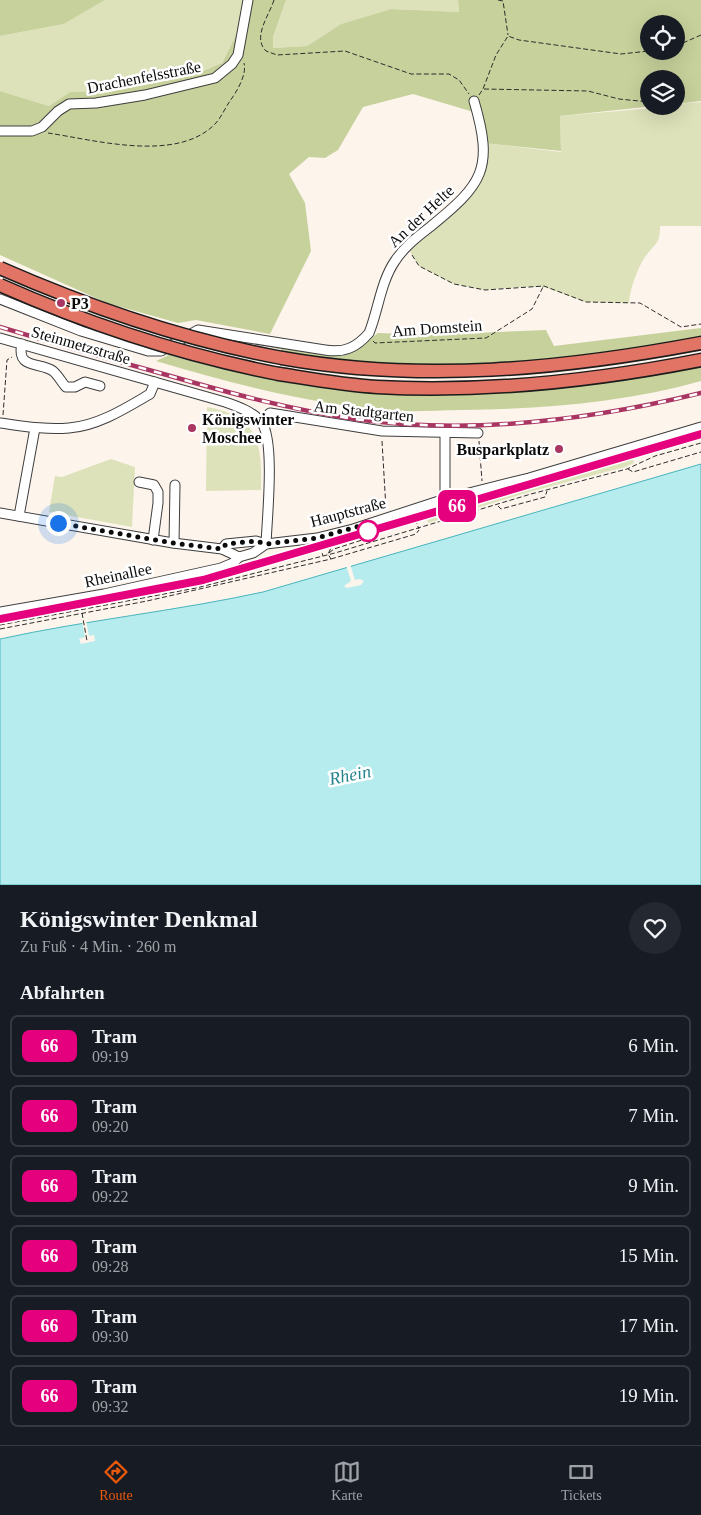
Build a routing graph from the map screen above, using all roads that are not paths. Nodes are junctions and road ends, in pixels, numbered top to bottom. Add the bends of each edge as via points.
1 (248, 0) edge
2 (474, 101) road end
3 (0, 131) edge
4 (0, 268) edge
5 (0, 285) edge
6 (0, 300) edge
7 (0, 338) edge
8 (701, 343) edge
9 (21, 348) junction
10 (701, 360) edge
11 (154, 382) junction
12 (100, 386) dead end
13 (261, 422) junction
14 (1, 423) edge
15 (701, 427) edge
16 (35, 428) junction
17 (444, 433) junction
18 (478, 433) road end
19 (139, 482) dead end
20 (175, 484) dead end
21 (445, 499) junction
22 (1, 515) edge
23 (19, 516) junction
24 (153, 540) junction
25 (174, 543) junction
26 (266, 544) junction
27 (222, 549) junction
28 (240, 557) junction
29 (0, 612) edge

1 - 3 street, Drachenfelsstraße via 238,55 215,78 145,95 69,104 58,110 42,127 32,131
2 - 6 street, An der Helte via 483,133 479,175 466,196 393,263 369,333 350,349 339,352 198,330 161,351 148,350 81,331
4 - 8 highway, bridge via 94,306 180,335 282,358 377,371 465,371 582,361
5 - 10 highway, bridge via 146,342 278,374 376,386 466,388 556,383
7 - 9 street, Steinmetzstraße
9 - 11 street, Steinmetzstraße
9 - 12 street via 23,359 54,372 66,387 85,382
11 - 13 street via 225,402 251,413
11 - 16 street via 150,394 108,417 71,428
13 - 17 street, Am Stadtgarten via 270,413 382,431
13 - 26 street via 267,440 269,469
14 - 16 street
15 - 21 street, Hauptstraße
16 - 23 street
17 - 18 street, Am Stadtgarten
17 - 21 street
19 - 24 street via 154,484 158,492
20 - 25 street
21 - 26 street, Hauptstraße via 317,538
22 - 23 street
23 - 24 street
24 - 25 street
25 - 27 street
26 - 27 street via 256,541 226,544
26 - 28 street, Hauptstraße
27 - 28 street
28 - 29 street, Rheinallee via 212,570 104,594

